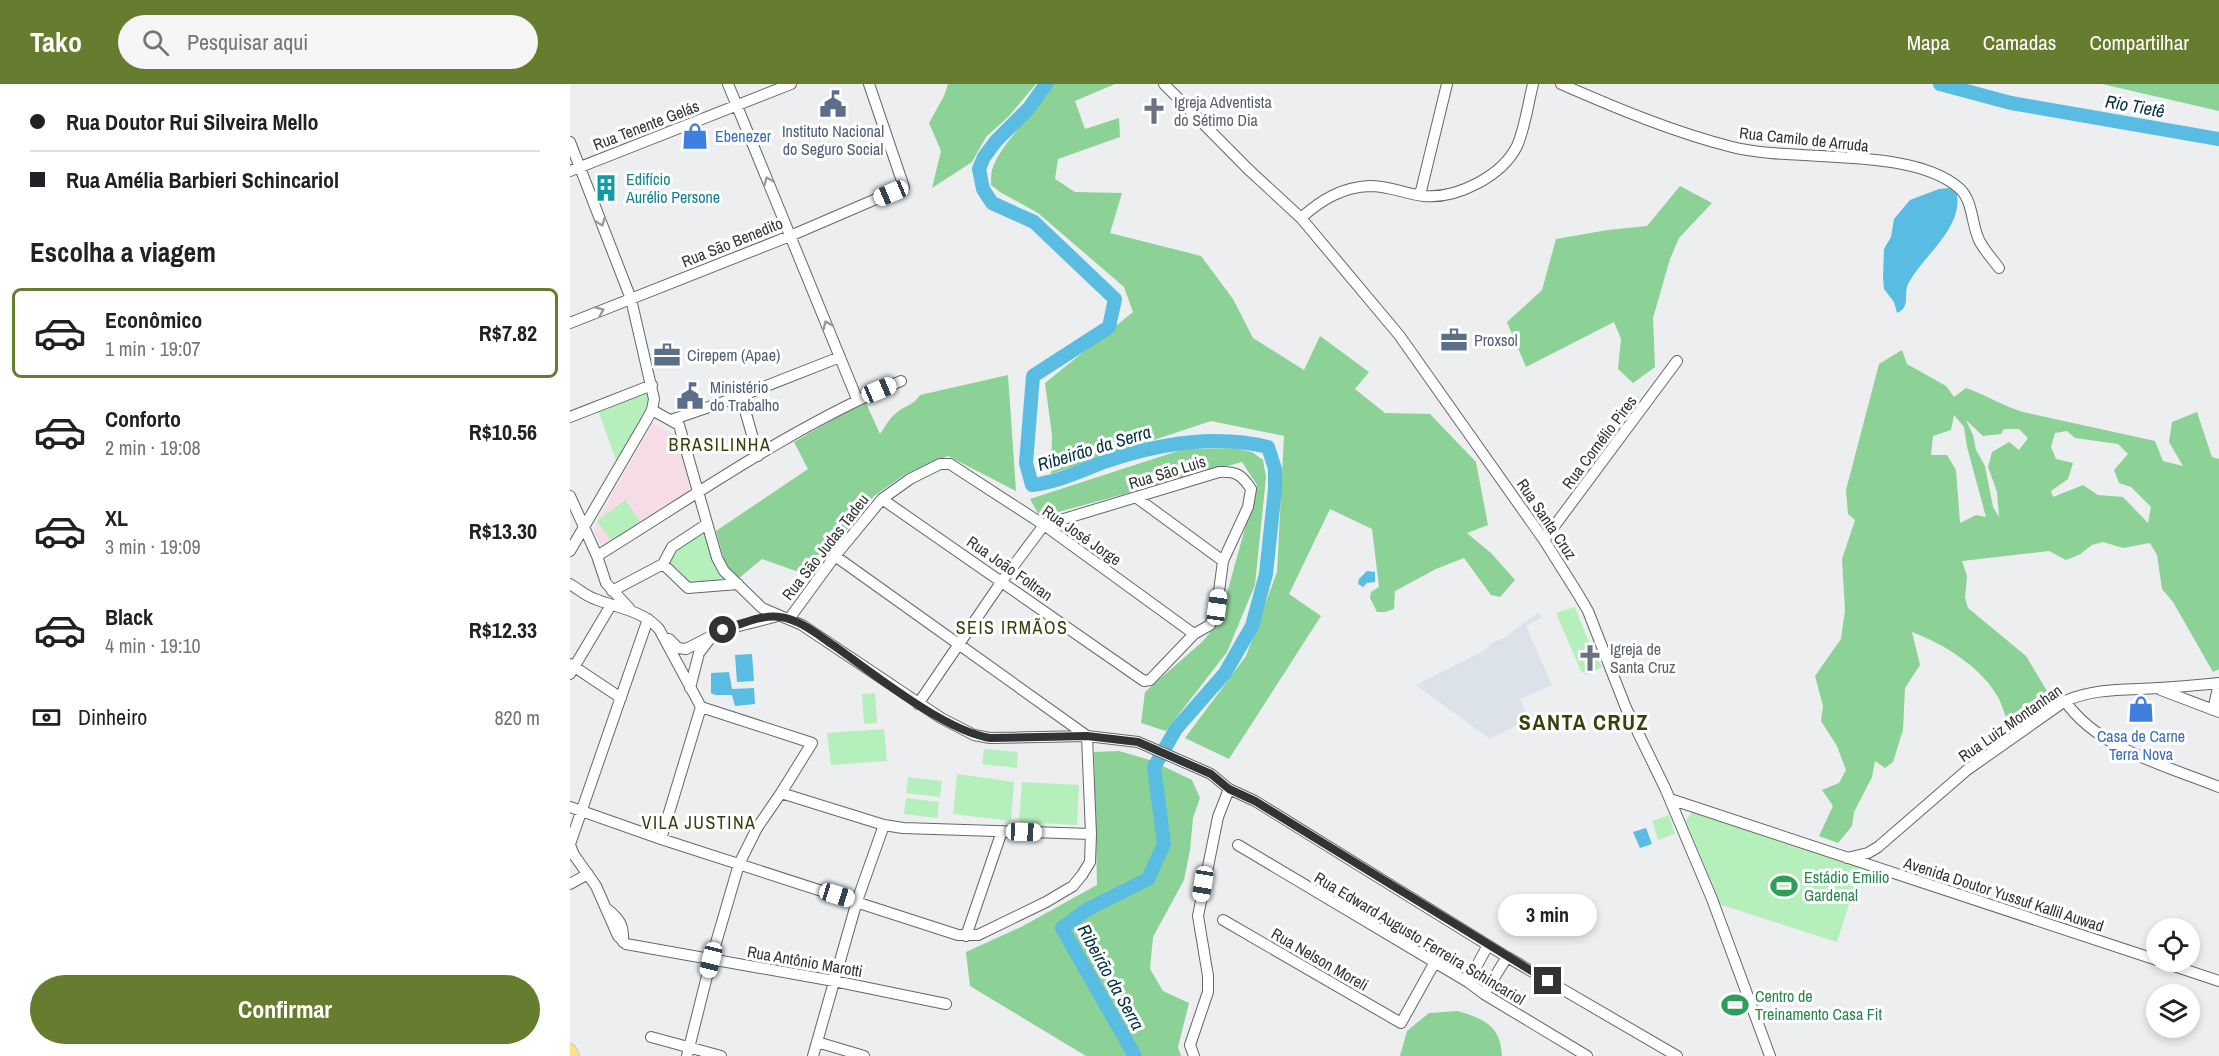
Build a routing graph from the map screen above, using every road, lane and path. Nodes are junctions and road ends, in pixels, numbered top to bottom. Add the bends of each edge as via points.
1 (728, 84) edge
2 (790, 84) edge
3 (869, 84) edge
4 (1164, 84) edge
5 (1447, 84) edge
6 (1533, 84) edge
7 (1561, 84) edge
8 (737, 106) junction
9 (570, 142) edge
10 (575, 169) edge
11 (1420, 195) junction
12 (1301, 218) junction
13 (790, 236) junction
14 (1999, 268) dead end
15 (631, 299) junction
16 (570, 323) edge
17 (840, 357) junction
18 (1677, 361) dead end
19 (901, 381) dead end
20 (652, 385) junction
21 (741, 396) junction
22 (857, 399) junction
23 (652, 410) junction
24 (570, 417) edge
25 (671, 420) junction
26 (758, 456) junction
27 (950, 464) joint
28 (698, 493) junction
29 (570, 496) edge
30 (1137, 498) junction
31 (882, 499) junction
32 (707, 524) junction
33 (1044, 525) junction
34 (584, 528) junction
35 (1544, 540) junction
36 (570, 551) edge
37 (597, 556) junction
38 (835, 556) junction
39 (1223, 561) junction
40 (663, 564) junction
41 (1002, 581) junction
42 (570, 584) edge
43 (738, 584) junction
44 (612, 591) junction
45 (611, 604) junction
46 (632, 610) junction
47 (784, 617) junction
48 (648, 619) junction
49 (659, 629) junction
50 (1194, 634) junction
51 (713, 636) junction
52 (958, 645) junction
53 (572, 668) edge
54 (1150, 680) joint
55 (2219, 683) edge
56 (690, 688) junction
57 (2158, 688) junction
58 (621, 698) junction
59 (2065, 701) junction
60 (918, 704) junction
61 (701, 707) junction
62 (2216, 711) edge
63 (1087, 736) junction
64 (2219, 787) edge
65 (1229, 789) junction
66 (782, 793) junction
67 (1670, 799) junction
68 (570, 807) edge
69 (583, 811) junction
70 (884, 825) junction
71 (1002, 831) junction
72 (1091, 834) junction
73 (661, 839) junction
74 (1238, 845) dead end
75 (570, 846) edge
76 (1846, 858) junction
77 (739, 864) junction
78 (588, 874) junction
79 (570, 884) edge
80 (857, 901) junction
81 (1223, 920) dead end
82 (966, 936) junction
83 (1488, 945) junction
84 (2146, 956) edge
85 (1508, 957) junction
86 (711, 960) junction
87 (1435, 962) junction
88 (2192, 972) edge
89 (834, 981) junction
90 (2219, 981) edge
91 (1468, 982) junction
92 (1484, 994) junction
93 (946, 1004) dead end
94 (651, 1037) dead end
95 (817, 1042) junction
96 (570, 1050) edge
97 (688, 1052) edge
98 (573, 1056) edge
99 (722, 1056) edge
100 (813, 1056) edge
101 (864, 1056) edge
102 (1194, 1056) edge
103 (1587, 1056) edge
104 (1677, 1056) edge
105 (1770, 1056) edge

1 - 8 street
2 - 8 street, Rua Tenente Gelás
3 - 13 street, Rua São Benedito via 904,186
4 - 12 street, Rua Santa Cruz
5 - 11 street
6 - 11 street via 1518,144 1503,165 1460,191
7 - 14 street, Rua Camilo de Arruda via 1666,127 1733,147 1905,164 1926,170 1963,192 1980,242
8 - 10 street, Rua Tenente Gelás
13 -> 8 street
9 - 10 street
10 -> 15 street
11 - 12 street via 1384,187 1352,188 1316,204
12 - 35 street, Rua Santa Cruz via 1399,334
13 - 15 street, Rua São Benedito
17 -> 13 street
16 -> 15 street, Rua São Benedito
15 - 20 street
17 - 21 street
17 - 22 street
18 - 35 street, Rua Cornélio Pires
19 - 22 street
20 - 23 street
20 - 24 street
21 - 25 street
21 - 26 street
22 - 26 street
23 - 25 street
23 - 34 street
25 - 28 street via 679,425
26 - 28 street
27 - 31 street, Rua São Judas Tadeu via 910,479
27 - 33 street, Rua José Jorge
28 - 32 street
28 - 37 street
29 - 34 street
30 - 33 street, Rua São Luis
30 - 39 street
30 - 39 street, Rua São Luis via 1219,472 1240,475 1251,489 1248,507
31 - 38 street, Rua São Judas Tadeu
31 - 41 street, Rua João Foltran
32 - 40 street via 672,548
32 - 43 street via 719,564
33 - 41 street
33 - 50 street, Rua José Jorge
34 - 36 street
34 - 37 street
35 - 67 street, Rua Santa Cruz via 1588,611 1626,708
37 - 44 street
38 - 47 street, Rua São Judas Tadeu
38 - 52 street
39 - 50 street, Rua São Luis via 1217,607 1210,625
40 - 43 street via 688,588
40 - 44 street
41 - 52 street
41 - 54 street, Rua João Foltran via 1138,678
42 - 45 street
43 - 47 street via 762,608
44 - 46 street
45 - 46 street
45 - 53 street
46 - 48 street
47 - 51 street via 761,619
47 - 60 street via 825,640
48 - 49 street
48 - 58 street
49 - 51 street via 678,648 686,649
49 - 56 street
50 - 54 street, Rua São Luis
51 - 56 street via 699,653
52 - 60 street
52 - 63 street
53 - 58 street
55 - 57 street, Rua Luiz Montanhan
55 - 62 street
56 - 61 street
57 - 59 street, Rua Luiz Montanhan via 2098,691
57 - 62 street
58 - 69 street
59 - 64 street via 2074,715 2113,744
59 - 76 street, Rua Luiz Montanhan via 1966,770 1878,847
60 - 63 street via 974,735
61 - 66 street via 812,743
61 - 73 street
63 - 65 street via 1149,746 1211,774
63 - 72 street
65 - 83 street via 1255,801
65 - 102 street via 1218,817 1198,916 1208,992 1190,1045
66 - 70 street
66 - 77 street via 757,828
67 - 76 street, Avenida Doutor Yussuf Kallil Auwad
67 - 105 street, Rua Santa Cruz via 1717,911
68 - 69 street
69 - 73 street
69 - 75 street
70 - 71 street
70 - 80 street
71 - 72 street
71 - 82 street
72 - 82 street via 1090,862 1073,886 978,935
73 - 77 street
74 - 87 street, Rua Edward Augusto Ferreira Schincariol
75 - 78 street, Rua Antônio Marotti
76 - 84 street, Avenida Doutor Yussuf Kallil Auwad
77 - 80 street
77 - 86 street
78 - 79 street
78 - 86 street, Rua Antônio Marotti via 622,942
80 - 82 street
80 - 89 street
81 - 87 street, Rua Nelson Moreli via 1401,1023
83 - 85 street
83 - 91 street
85 - 92 street
85 - 104 street
86 - 89 street, Rua Antônio Marotti
86 - 97 street
87 - 91 street, Rua Edward Augusto Ferreira Schincariol
88 - 90 street
89 - 93 street, Rua Antônio Marotti
89 - 95 street
91 - 92 street, Rua Edward Augusto Ferreira Schincariol
92 - 103 street, Rua Edward Augusto Ferreira Schincariol
94 - 97 street
95 - 100 street
95 - 101 street
96 - 98 main road
97 - 99 street

